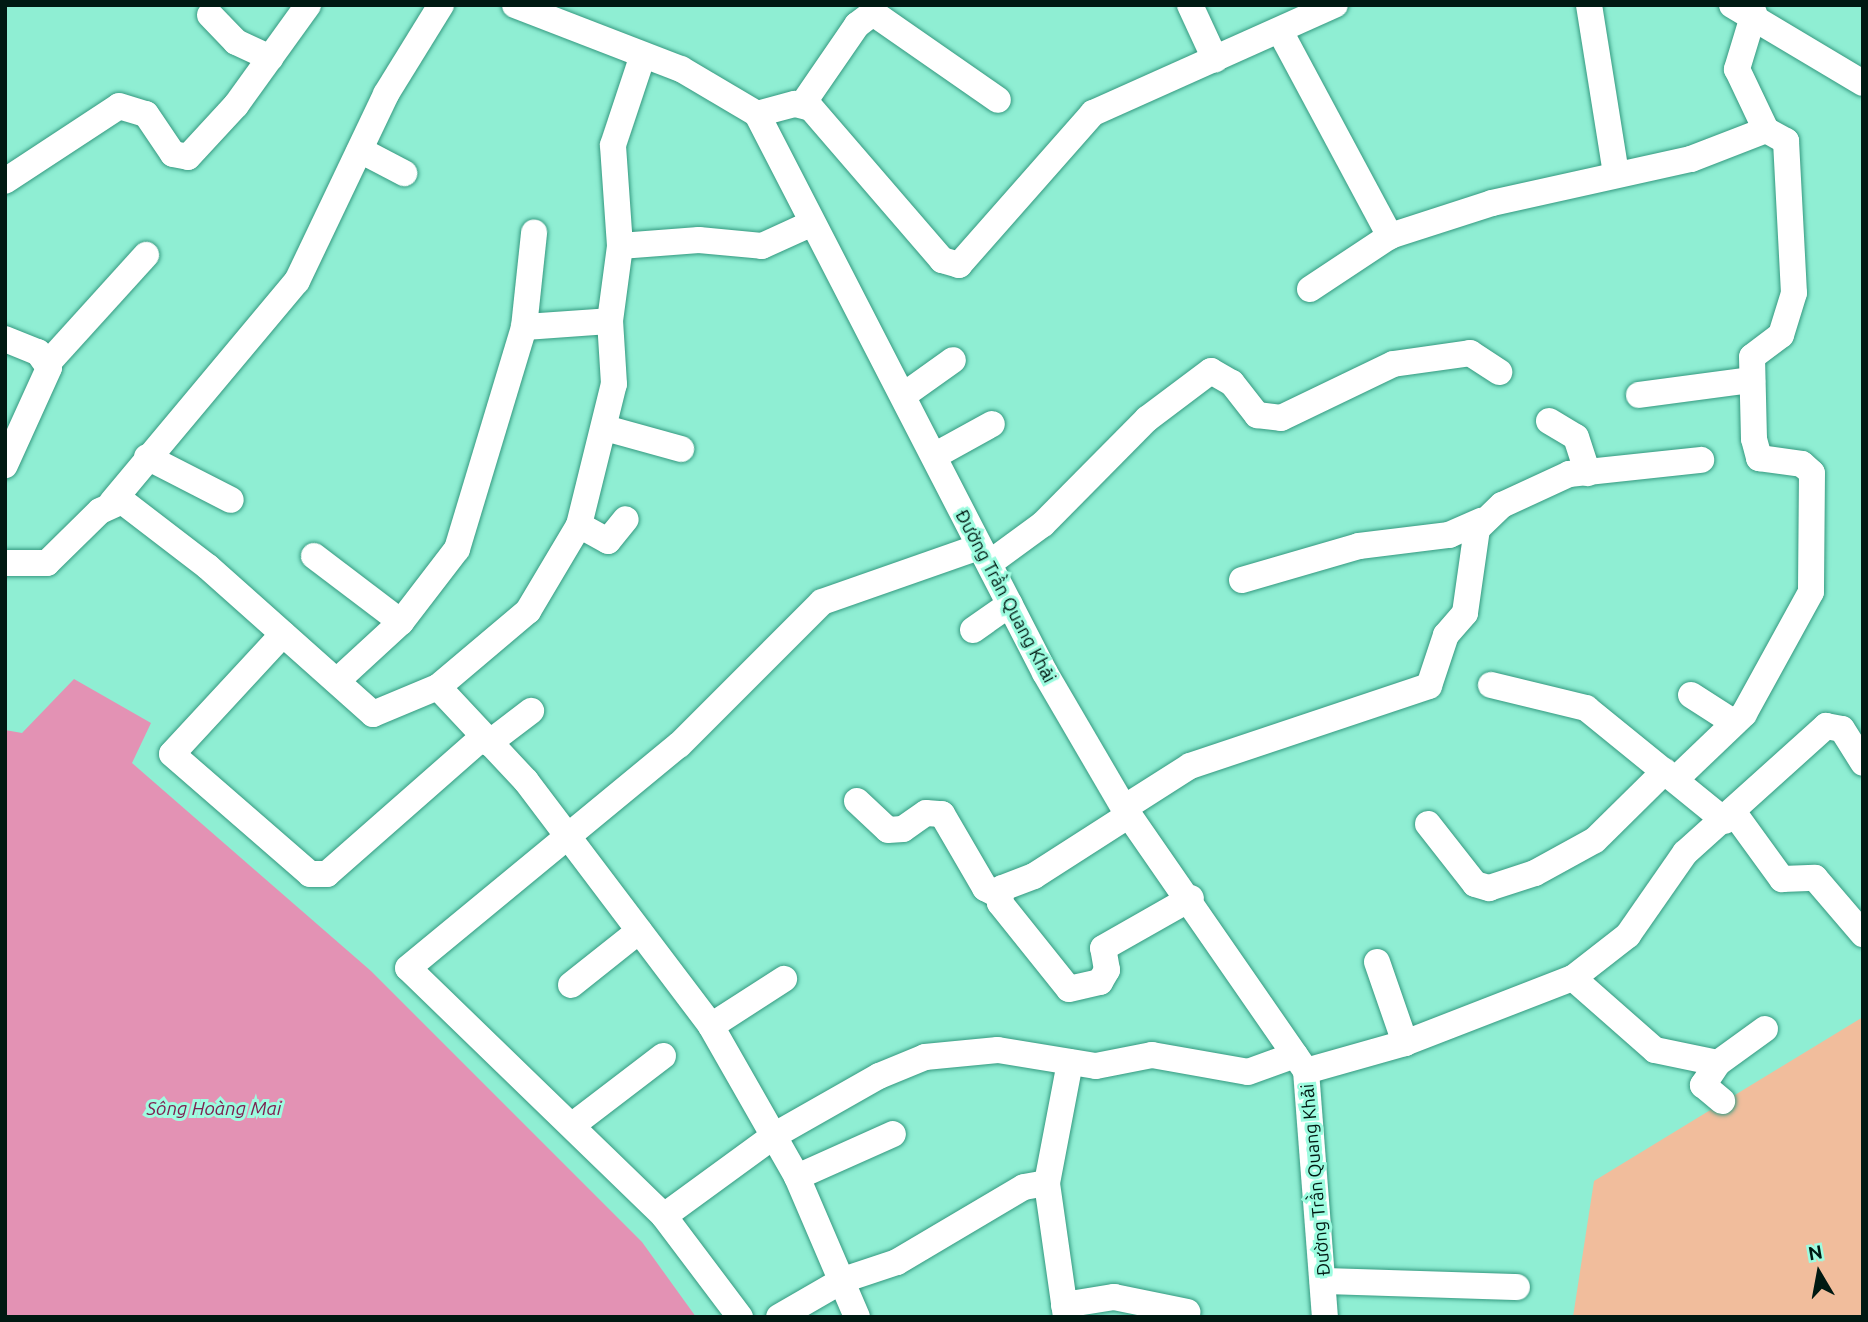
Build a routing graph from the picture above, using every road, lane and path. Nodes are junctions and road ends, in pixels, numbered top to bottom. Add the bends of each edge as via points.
1 (308, 5) edge
2 (442, 5) edge
3 (515, 5) edge
4 (1190, 5) edge
5 (1335, 5) edge
6 (1589, 5) edge
7 (876, 9) edge
8 (1743, 9) edge
9 (210, 15) dead end
10 (1280, 31) junction
11 (270, 58) junction
12 (642, 58) junction
13 (1215, 60) junction
14 (1863, 83) edge
15 (999, 100) dead end
16 (802, 105) junction
17 (757, 114) junction
18 (1766, 130) junction
19 (360, 150) junction
20 (404, 173) dead end
21 (1616, 174) junction
22 (5, 181) edge
23 (808, 225) junction
24 (534, 233) dead end
25 (1390, 236) junction
26 (620, 246) junction
27 (146, 255) dead end
28 (1310, 289) dead end
29 (610, 321) junction
30 (524, 327) junction
31 (5, 339) edge
32 (953, 360) dead end
33 (48, 363) junction
34 (1499, 372) dead end
35 (1752, 380) junction
36 (904, 395) junction
37 (1639, 395) dead end
38 (1549, 421) dead end
39 (992, 424) dead end
40 (605, 428) junction
41 (681, 449) dead end
42 (934, 456) junction
43 (147, 457) junction
44 (1701, 460) dead end
45 (5, 465) edge
46 (1588, 473) junction
47 (231, 500) dead end
48 (112, 502) junction
49 (626, 519) dead end
50 (1481, 521) junction
51 (579, 525) junction
52 (985, 555) junction
53 (313, 556) dead end
54 (5, 564) edge
55 (1242, 580) dead end
56 (1010, 604) junction
57 (401, 622) junction
58 (973, 630) dead end
59 (283, 634) junction
60 (338, 680) junction
61 (1491, 685) dead end
62 (438, 687) junction
63 (1691, 695) dead end
64 (531, 711) dead end
65 (1733, 722) junction
66 (485, 740) junction
67 (1863, 763) edge
68 (1671, 774) junction
69 (857, 801) dead end
70 (1127, 811) junction
71 (1730, 817) junction
72 (1428, 824) dead end
73 (565, 833) junction
74 (998, 895) junction
75 (1191, 898) junction
76 (639, 931) junction
77 (1863, 934) edge
78 (1377, 962) dead end
79 (1573, 978) junction
80 (784, 979) dead end
81 (571, 985) dead end
82 (710, 1026) junction
83 (1766, 1028) dead end
84 (1405, 1042) junction
85 (663, 1056) dead end
86 (1070, 1062) junction
87 (1301, 1063) junction
88 (1717, 1063) junction
89 (1723, 1101) dead end
90 (574, 1124) junction
91 (893, 1134) dead end
92 (775, 1135) junction
93 (797, 1177) junction
94 (1047, 1182) junction
95 (664, 1216) junction
96 (843, 1280) junction
97 (1323, 1281) junction
98 (1517, 1287) dead end
99 (1065, 1311) edge
100 (1187, 1312) dead end
101 (740, 1317) edge
102 (779, 1317) edge
103 (858, 1317) edge
104 (1325, 1317) edge

1 - 11 street
2 - 19 street
3 - 12 street
4 - 13 street
5 - 10 street
6 - 21 street
7 - 15 street
7 - 16 street via 856,25
8 - 14 street
8 - 18 street via 1737,69
9 - 11 street via 236,42
10 - 13 street
10 - 25 street via 1352,155
11 - 22 street via 188,157 173,154 146,114 119,106
12 - 17 street via 681,69
12 - 26 street via 612,145
13 - 16 street via 1093,113 959,264 942,260
16 - 17 street
17 - 23 street, Đường Trần Quang Khải
18 - 21 street via 1691,159
18 - 35 street via 1789,148 1796,272 1789,319 1781,335 1752,357
19 - 20 street
19 - 43 street via 297,281
21 - 25 street via 1468,209
23 - 26 street via 762,246 699,240
23 - 36 street, Đường Trần Quang Khải
24 - 30 street
25 - 28 street
26 - 29 street
27 - 33 street
29 - 30 street
29 - 40 street via 614,384
30 - 57 street via 463,537
31 - 33 street
32 - 36 street
33 - 45 street
34 - 52 street via 1470,353 1393,364 1281,418 1257,415 1232,383 1211,372 1147,419 1043,524
35 - 37 street
35 - 65 street via 1759,458 1802,464 1812,472 1811,592 1760,690
36 - 42 street, Đường Trần Quang Khải
38 - 46 street via 1576,437
39 - 42 street
40 - 41 street
40 - 51 street
42 - 52 street, Đường Trần Quang Khải
43 - 47 street
43 - 48 street
44 - 46 street
46 - 50 street via 1540,484
48 - 54 street via 47,563
48 - 59 street via 131,505
49 - 51 street via 608,541
50 - 55 street via 1449,535 1359,546
50 - 70 street via 1465,613 1446,635 1429,686 1190,766
51 - 62 street via 528,611
52 - 56 street, Đường Trần Quang Khải
52 - 73 street via 822,602 679,745
53 - 57 street
56 - 58 street
56 - 70 street, Đường Trần Quang Khải
57 - 60 street
59 - 60 street
59 - 66 street via 172,754 305,871 327,874
60 - 62 street via 373,713
61 - 68 street via 1586,708
62 - 66 street
63 - 65 street
64 - 66 street
65 - 68 street
66 - 73 street
67 - 71 street via 1842,729 1826,726
68 - 71 street
68 - 72 street via 1595,840 1544,869 1489,888 1475,884
69 - 74 street via 888,830 904,829 926,813 942,814 985,888
70 - 74 street
70 - 75 street, Đường Trần Quang Khải
71 - 77 street via 1782,879 1815,878
71 - 79 street via 1685,853 1628,935
73 - 76 street
73 - 90 street via 408,968
74 - 75 street via 1069,989 1100,982 1108,970 1103,948
75 - 87 street, Đường Trần Quang Khải
76 - 81 street
76 - 82 street
78 - 84 street
79 - 84 street
79 - 88 street via 1650,1048
80 - 82 street
82 - 92 street
83 - 88 street
84 - 87 street
85 - 90 street
86 - 87 street via 1097,1066 1152,1055 1248,1072
86 - 92 street via 998,1050 925,1058 879,1076
86 - 94 street
87 - 97 street, Đường Trần Quang Khải
88 - 89 street via 1703,1086
90 - 95 street
91 - 93 street
92 - 93 street
92 - 95 street
93 - 96 street
94 - 96 street via 1024,1187 897,1262
94 - 99 street
95 - 101 street
96 - 102 street
96 - 103 street
97 - 98 street
97 - 104 street, Đường Trần Quang Khải
99 - 100 street via 1134,1298

